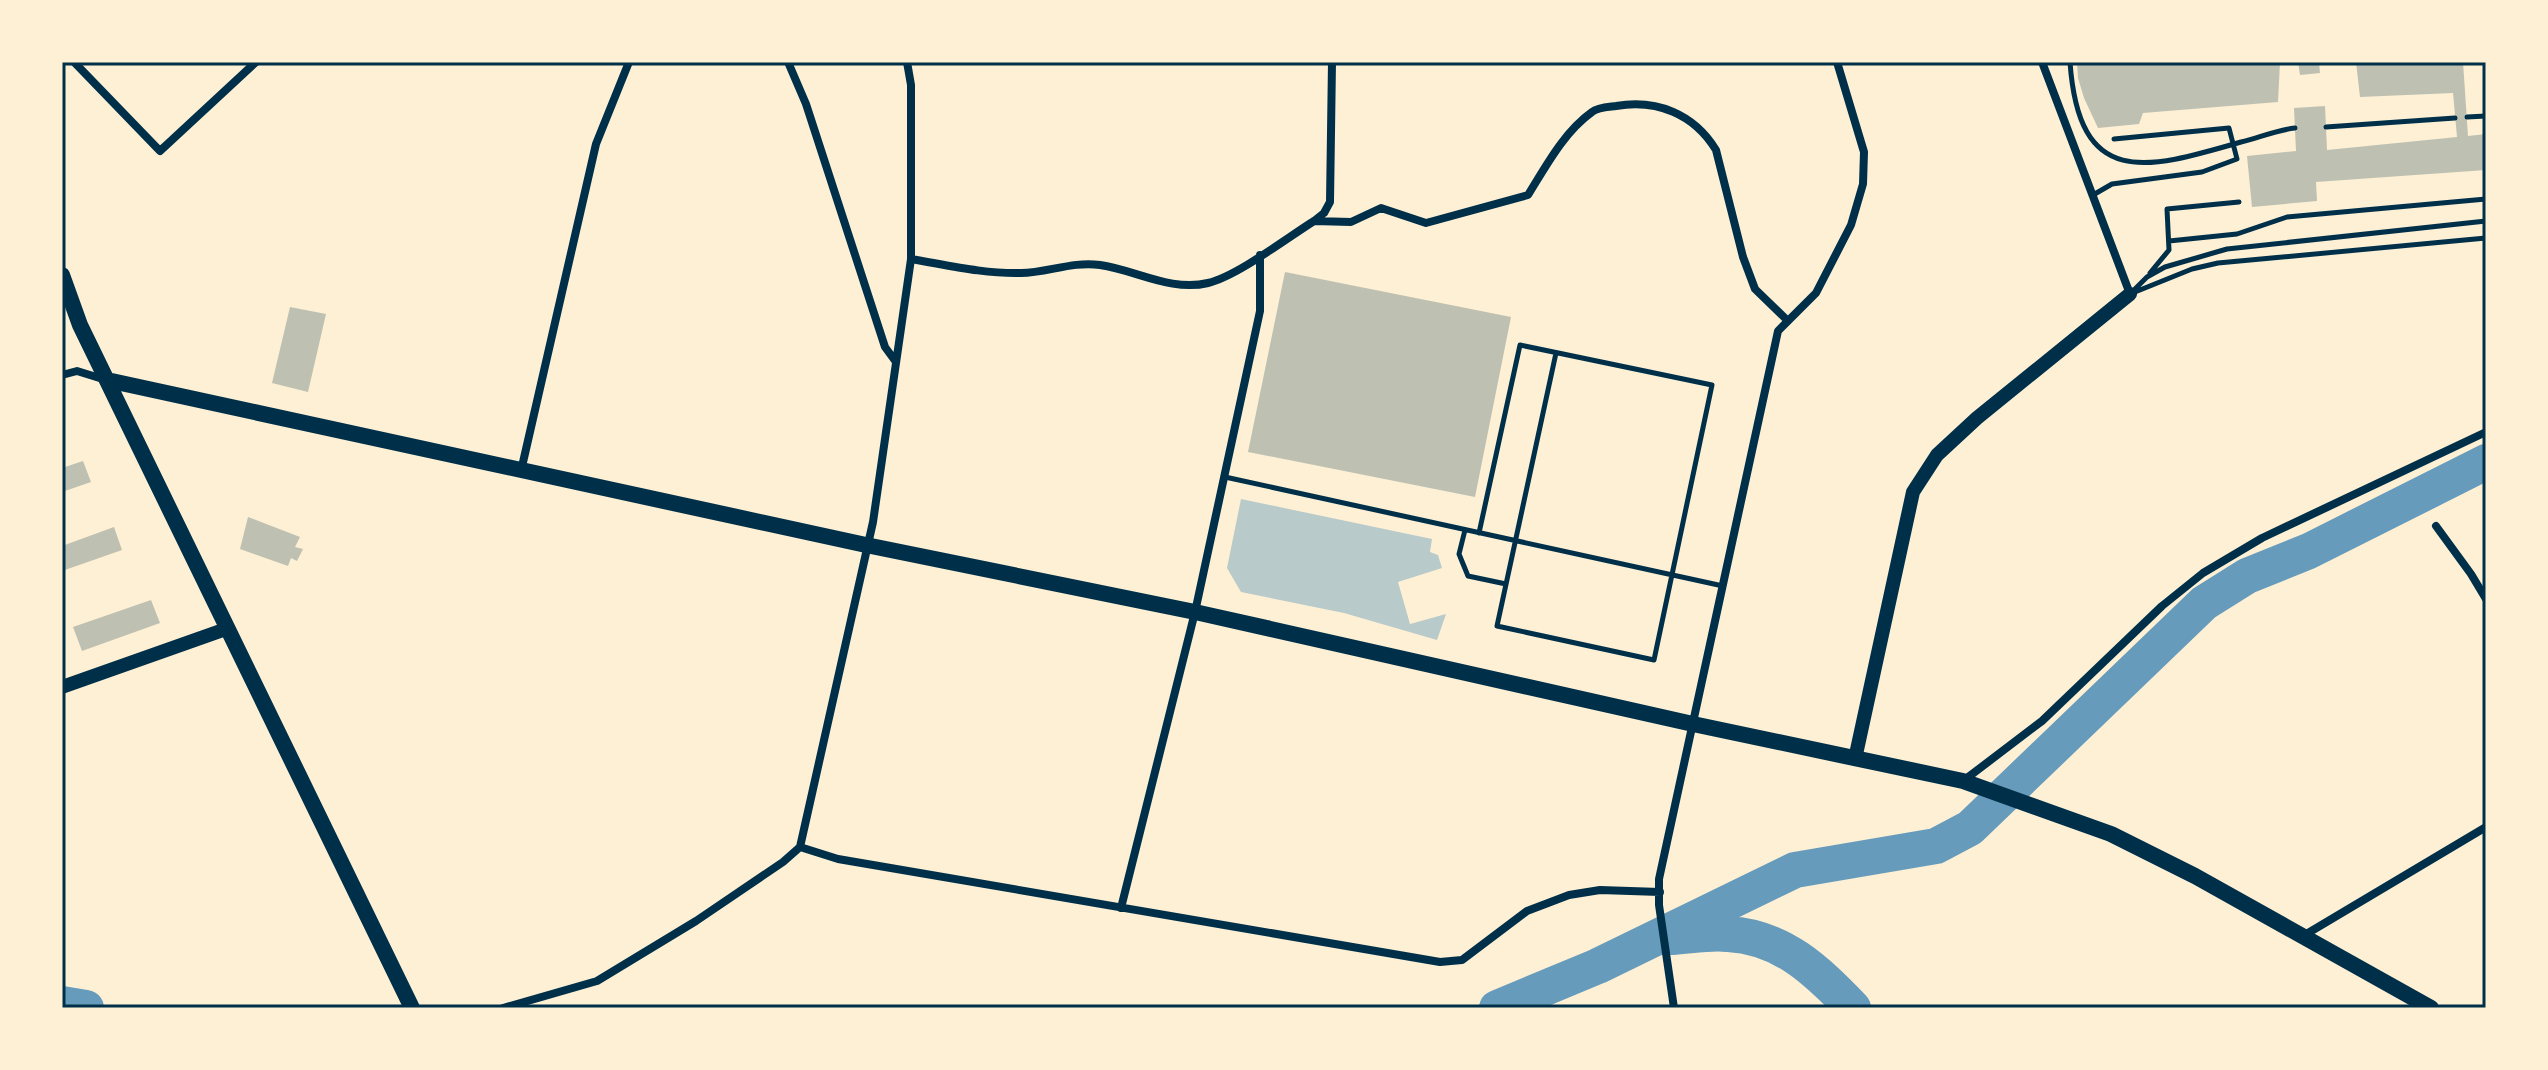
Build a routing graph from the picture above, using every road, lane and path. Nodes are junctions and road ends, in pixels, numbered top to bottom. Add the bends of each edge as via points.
1 (74, 62) edge
2 (256, 62) edge
3 (629, 62) edge
4 (788, 62) edge
5 (907, 62) edge
6 (1332, 62) edge
7 (1837, 62) edge
8 (2042, 62) edge
9 (2070, 62) edge
10 (2486, 116) edge
11 (2467, 117) dead end
12 (2455, 118) dead end
13 (2326, 127) dead end
14 (2295, 128) dead end
15 (2114, 139) dead end
16 (2234, 145) junction
17 (2093, 195) junction
18 (2486, 199) edge
19 (2239, 202) dead end
20 (1314, 221) junction
21 (2486, 221) edge
22 (2486, 238) edge
23 (2169, 241) junction
24 (1260, 255) junction
25 (911, 259) junction
26 (62, 275) edge
27 (2147, 277) junction
28 (2130, 294) junction
29 (1787, 320) junction
30 (1556, 353) junction
31 (896, 363) junction
32 (62, 375) edge
33 (107, 380) junction
34 (2486, 432) edge
35 (521, 472) junction
36 (1224, 477) junction
37 (2436, 526) dead end
38 (1465, 530) junction
39 (1479, 533) junction
40 (1515, 540) junction
41 (866, 545) junction
42 (1673, 574) junction
43 (1506, 584) junction
44 (1723, 586) junction
45 (2486, 599) edge
46 (1195, 612) junction
47 (226, 629) junction
48 (62, 687) edge
49 (1693, 724) junction
50 (1855, 759) junction
51 (1970, 784) junction
52 (2486, 827) edge
53 (800, 847) junction
54 (1660, 892) junction
55 (1121, 908) junction
56 (2303, 936) junction
57 (412, 1008) edge
58 (503, 1008) edge
59 (1674, 1008) edge
60 (2431, 1008) edge

1 - 2 street via 160,151
3 - 35 street via 596,144
4 - 31 street via 885,347
5 - 25 street
6 - 20 street via 1330,202
7 - 29 street via 1864,152 1863,184 1851,225 1816,293
8 - 17 street
9 - 16 lane via 2077,109 2104,154 2130,163 2183,159
10 - 11 lane
12 - 13 lane
14 - 16 lane
15 - 16 lane via 2229,128
16 - 17 lane via 2237,159 2202,172 2112,184
17 - 28 street
18 - 23 lane via 2287,217 2237,234
19 - 23 lane via 2167,209
20 - 24 street
20 - 29 street via 1351,222 1381,208 1426,223 1528,195 1564,138 1595,109 1635,103 1663,107 1688,118 1716,150 1755,289
21 - 27 lane via 2227,249
22 - 28 lane via 2218,263
23 - 27 lane via 2169,250
24 - 25 street via 1226,277 1194,285 1081,263 993,273
24 - 36 street via 1260,311
25 - 31 street
26 - 33 main road
27 - 28 lane
28 - 50 street via 1977,418 1937,455 1913,492
29 - 44 street via 1778,331
30 - 39 lane via 1520,345
30 - 40 lane
30 - 42 lane via 1712,385
31 - 41 street
32 - 33 street via 77,371
33 - 35 main road
33 - 47 main road
34 - 51 street via 2262,538 2203,573
35 - 41 main road
36 - 38 lane
36 - 46 street
37 - 45 street
38 - 39 lane
38 - 43 lane via 1459,554 1468,576
39 - 40 lane
40 - 42 lane
40 - 43 lane
41 - 46 main road
41 - 53 street
42 - 43 lane via 1654,660 1497,626
42 - 44 lane
44 - 49 street
46 - 49 main road
46 - 55 street
47 - 48 street
47 - 57 main road
49 - 50 main road
49 - 54 street
50 - 51 main road
51 - 56 main road via 2111,834
52 - 56 street
53 - 55 street via 838,859
53 - 58 street via 696,921 597,981
54 - 55 street via 1569,895 1527,911 1462,960 1440,962
54 - 59 street
56 - 60 main road

